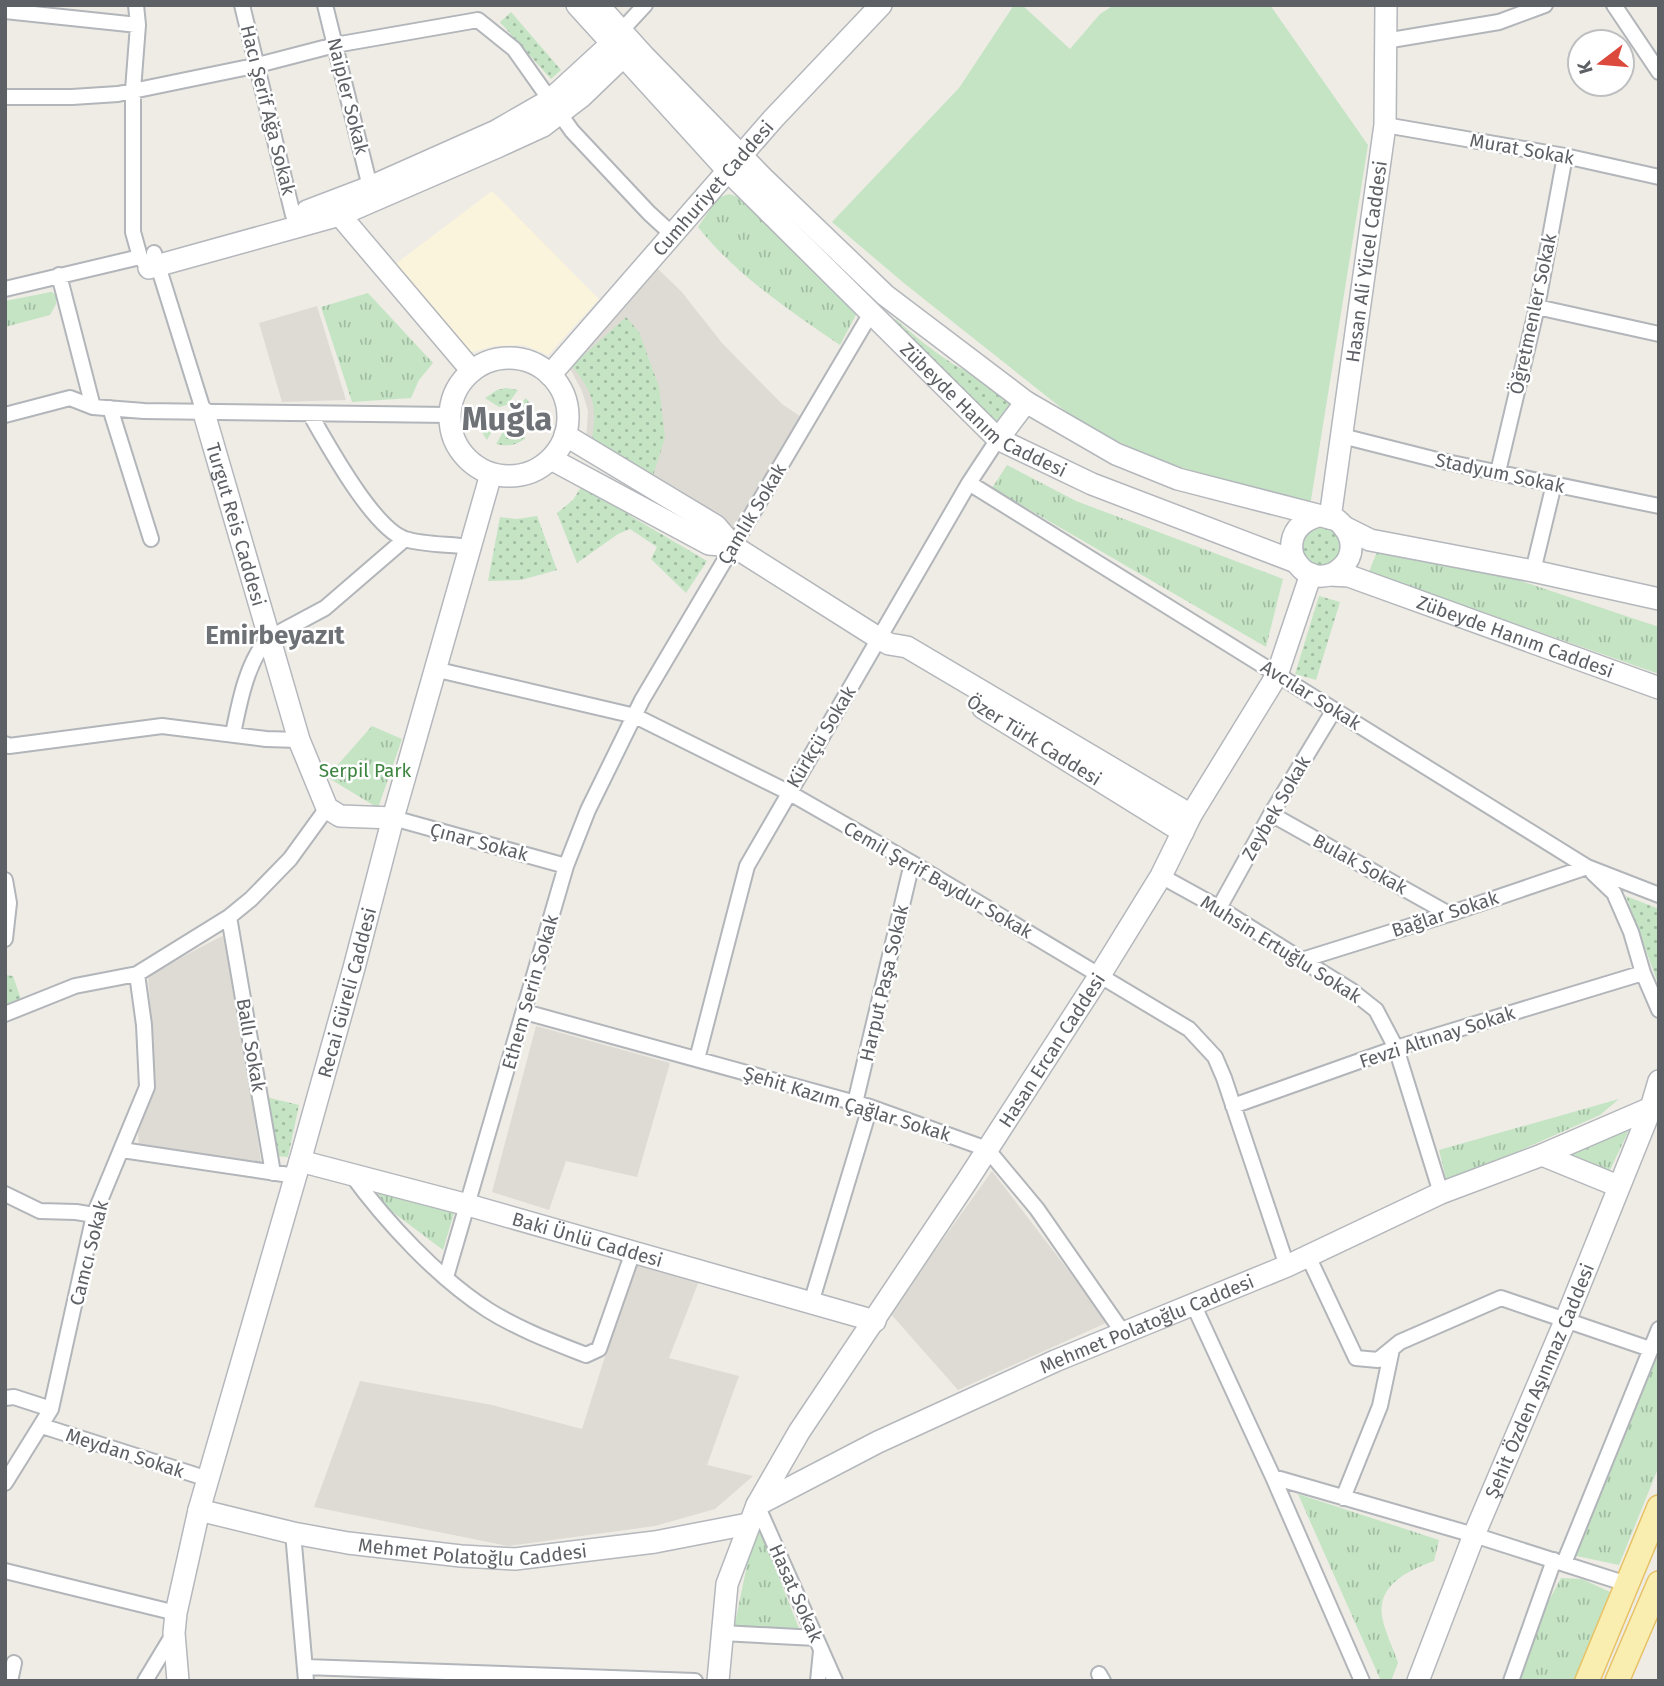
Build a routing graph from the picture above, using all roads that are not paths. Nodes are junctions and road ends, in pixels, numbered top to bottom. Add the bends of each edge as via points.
1 (136, 5) edge
2 (243, 5) edge
3 (325, 5) edge
4 (577, 5) edge
5 (598, 5) edge
6 (645, 5) edge
7 (881, 5) edge
8 (1386, 5) edge
9 (1545, 5) edge
10 (1620, 7) edge
11 (5, 11) edge
12 (138, 25) junction
13 (1385, 41) junction
14 (622, 44) junction
15 (335, 46) junction
16 (257, 65) junction
17 (1659, 72) edge
18 (133, 90) junction
19 (5, 97) edge
20 (554, 106) junction
21 (1385, 125) junction
22 (1565, 156) junction
23 (735, 164) junction
24 (1659, 177) edge
25 (370, 187) junction
26 (335, 209) junction
27 (293, 215) junction
28 (673, 234) junction
29 (150, 262) junction
30 (60, 275) junction
31 (5, 289) edge
32 (885, 295) junction
33 (1537, 307) junction
34 (871, 313) junction
35 (1659, 334) edge
36 (472, 370) junction
37 (550, 375) junction
38 (1026, 402) junction
39 (93, 407) junction
40 (110, 408) junction
41 (204, 413) junction
42 (310, 414) junction
43 (5, 415) edge
44 (449, 415) junction
45 (565, 435) junction
46 (1342, 436) junction
47 (998, 439) junction
48 (551, 459) junction
49 (1498, 471) junction
50 (491, 474) junction
51 (969, 483) junction
52 (1554, 484) junction
53 (1659, 506) edge
54 (1331, 520) junction
55 (151, 539) dead end
56 (405, 539) junction
57 (733, 546) junction
58 (470, 547) junction
59 (1312, 570) junction
60 (1533, 571) junction
61 (1659, 599) edge
62 (269, 638) junction
63 (885, 641) junction
64 (435, 669) junction
65 (1277, 675) junction
66 (1659, 688) edge
67 (1334, 710) junction
68 (635, 716) junction
69 (233, 734) junction
70 (299, 740) junction
71 (5, 744) edge
72 (788, 792) junction
73 (327, 808) junction
74 (1271, 814) junction
75 (393, 818) junction
76 (1187, 824) junction
77 (912, 863) junction
78 (566, 866) junction
79 (1587, 867) junction
80 (1161, 876) junction
81 (5, 880) edge
82 (1659, 895) edge
83 (1219, 908) junction
84 (1449, 914) junction
85 (229, 917) junction
86 (5, 939) edge
87 (1302, 960) junction
88 (1643, 973) junction
89 (137, 974) junction
90 (1100, 975) junction
91 (1659, 1010) edge
92 (525, 1012) junction
93 (5, 1014) edge
94 (1396, 1048) junction
95 (697, 1059) junction
96 (1659, 1082) edge
97 (862, 1105) junction
98 (1233, 1106) junction
99 (1651, 1108) junction
100 (987, 1149) junction
101 (122, 1150) junction
102 (1542, 1155) junction
103 (298, 1168) junction
104 (273, 1173) junction
105 (351, 1174) junction
106 (1618, 1186) junction
107 (1441, 1193) junction
108 (5, 1194) edge
109 (468, 1205) junction
110 (94, 1214) junction
111 (632, 1252) junction
112 (1308, 1256) junction
113 (1287, 1266) junction
114 (446, 1277) junction
115 (811, 1303) junction
116 (1194, 1306) junction
117 (1566, 1319) junction
118 (875, 1321) junction
119 (1659, 1329) edge
120 (1124, 1334) junction
121 (1392, 1349) junction
122 (1650, 1349) junction
123 (5, 1398) edge
124 (51, 1409) junction
125 (42, 1426) junction
126 (1273, 1477) junction
127 (208, 1479) junction
128 (5, 1483) edge
129 (1343, 1498) junction
130 (1659, 1507) edge
131 (199, 1510) junction
132 (752, 1514) junction
133 (293, 1533) junction
134 (1474, 1535) junction
135 (1559, 1562) junction
136 (5, 1572) edge
137 (1627, 1584) junction
138 (1657, 1591) edge
139 (175, 1623) junction
140 (722, 1633) junction
141 (819, 1644) junction
142 (15, 1663) dead end
143 (306, 1674) edge
144 (10, 1681) edge
145 (145, 1681) edge
146 (178, 1681) edge
147 (695, 1681) edge
148 (718, 1681) edge
149 (818, 1681) edge
150 (835, 1681) edge
151 (1362, 1681) edge
152 (1418, 1681) edge
153 (1511, 1681) edge
154 (1587, 1681) edge
155 (1617, 1681) edge

1 - 12 street
2 - 16 street, Hacı Şerif Ağa Sokak
3 - 15 street, Naipler Sokak
4 - 14 street
5 - 14 street
6 - 14 street
7 - 23 street, Cumhuriyet Caddesi
8 - 13 street, Hasan Ali Yücel Caddesi
9 - 13 street via 1499,22
10 - 17 street
11 - 12 street
12 - 18 street
13 - 21 street, Hasan Ali Yücel Caddesi
14 - 20 street
14 - 23 street
15 - 16 street
15 - 20 street via 478,20 514,49
15 - 25 street, Naipler Sokak
16 - 18 street
16 - 27 street, Hacı Şerif Ağa Sokak
18 - 19 street via 72,97
18 - 29 street via 133,232
20 - 25 street
20 - 26 street via 542,126 509,142
20 - 28 street via 589,149
21 - 22 street, Murat Sokak
21 - 46 street, Hasan Ali Yücel Caddesi
22 - 24 street, Murat Sokak
22 - 33 street, Öğretmenler Sokak
23 - 28 street, Cumhuriyet Caddesi
23 - 32 street, Zübeyde Hanım Caddesi
23 - 34 street, Zübeyde Hanım Caddesi
25 - 26 street
26 - 27 street
26 - 29 street
26 - 36 street
27 - 29 street
28 - 37 street, Cumhuriyet Caddesi
29 - 30 street
29 - 41 street
30 - 31 street
30 - 39 street
32 - 34 street
32 - 38 street, Zübeyde Hanım Caddesi
33 - 35 street
33 - 49 street, Öğretmenler Sokak
34 - 47 street, Zübeyde Hanım Caddesi
34 - 57 street, Çamlık Sokak
36 - 37 street via 512,358 532,363
36 - 44 street via 456,390
37 - 45 street via 567,410
38 - 47 street
38 - 54 street, Zübeyde Hanım Caddesi via 1116,454 1178,479
39 - 40 street
39 - 43 street via 70,398
40 - 41 street
40 - 55 street
41 - 42 street
41 - 62 street, Turgut Reis Caddesi
42 - 44 street
42 - 56 street via 387,530
44 - 50 street via 456,445 465,458
45 - 48 street
45 - 57 street, Özer Türk Caddesi via 716,526
46 - 49 street, Stadyum Sokak
46 - 54 street, Hasan Ali Yücel Caddesi
47 - 51 street, Kürkçü Sokak
47 - 59 street, Zübeyde Hanım Caddesi via 1092,484
48 - 50 street via 523,475
48 - 57 street, Özer Türk Caddesi via 709,544
49 - 52 street, Stadyum Sokak
50 - 58 street, Recai Güreli Caddesi
51 - 63 street, Kürkçü Sokak
51 - 65 street, Avcılar Sokak
52 - 53 street, Stadyum Sokak
52 - 60 street
54 - 59 street via 1308,519 1295,533 1292,543
54 - 59 street via 1350,535 1350,555 1339,571
54 - 60 street, Zübeyde Hanım Caddesi via 1370,540
56 - 58 street
56 - 62 street via 325,608
57 - 63 street, Özer Türk Caddesi
57 - 68 street, Çamlık Sokak
58 - 64 street, Recai Güreli Caddesi
59 - 65 street, Hasan Ercan Caddesi
59 - 66 street, Zübeyde Hanım Caddesi via 1349,576
60 - 61 street, Zübeyde Hanım Caddesi
62 - 69 street via 242,690
62 - 70 street, Turgut Reis Caddesi
63 - 72 street, Kürkçü Sokak
63 - 76 street, Özer Türk Caddesi via 902,658
64 - 68 street, Cemil Şerif Baydur Sokak
64 - 75 street, Recai Güreli Caddesi
65 - 67 street, Avcılar Sokak
65 - 76 street, Hasan Ercan Caddesi
67 - 74 street, Zeybek Sokak
67 - 79 street, Avcılar Sokak
68 - 72 street, Cemil Şerif Baydur Sokak
68 - 78 street, Ethem Serin Sokak
69 - 70 street
69 - 71 street via 162,726
70 - 73 street, Turgut Reis Caddesi
72 - 77 street, Cemil Şerif Baydur Sokak
72 - 95 street, Kürkçü Sokak via 747,866
73 - 75 street via 340,816
73 - 85 street via 290,859
74 - 83 street, Zeybek Sokak
74 - 84 street, Bulak Sokak
75 - 78 street, Çınar Sokak
75 - 103 street, Recai Güreli Caddesi
76 - 80 street, Hasan Ercan Caddesi
77 - 90 street, Cemil Şerif Baydur Sokak
77 - 97 street, Harput Paşa Sokak
78 - 92 street, Ethem Serin Sokak
79 - 82 street, Avcılar Sokak
79 - 84 street, Bağlar Sokak
79 - 88 street via 1614,892
80 - 83 street, Muhsin Ertuğlu Sokak
80 - 90 street, Hasan Ercan Caddesi
81 - 86 street via 9,902
83 - 87 street, Muhsin Ertuğlu Sokak
84 - 87 street, Bağlar Sokak
85 - 89 street
85 - 104 street, Ballı Sokak
87 - 94 street, Muhsin Ertuğlu Sokak via 1376,1010
88 - 91 street
88 - 94 street, Fevzi Altınay Sokak
89 - 93 street via 75,986
89 - 101 street, Camcı Sokak via 147,1087
90 - 98 street, Cemil Şerif Baydur Sokak via 1189,1029 1215,1057
90 - 100 street, Hasan Ercan Caddesi
92 - 95 street, Şehit Kazım Çağlar Sokak
92 - 109 street, Ethem Serin Sokak
94 - 98 street, Fevzi Altınay Sokak
94 - 107 street, Muhsin Ertuğlu Sokak
95 - 97 street, Şehit Kazım Çağlar Sokak
96 - 99 street, Şehit Özden Aşınmaz Caddesi
97 - 100 street, Şehit Kazım Çağlar Sokak
97 - 115 street, Harput Paşa Sokak
98 - 113 street, Cemil Şerif Baydur Sokak
99 - 102 street, Mehmet Polatoğlu Caddesi
99 - 106 street, Şehit Özden Aşınmaz Caddesi
100 - 118 street, Hasan Ercan Caddesi
100 - 120 street via 1037,1209
101 - 104 street
101 - 110 street, Camcı Sokak
102 - 106 street
102 - 107 street, Mehmet Polatoğlu Caddesi
103 - 104 street
103 - 105 street, Baki Ünlü Caddesi
103 - 127 street, Recai Güreli Caddesi
105 - 109 street, Baki Ünlü Caddesi
105 - 114 street via 374,1206
106 - 117 street, Şehit Özden Aşınmaz Caddesi
107 - 112 street, Mehmet Polatoğlu Caddesi
108 - 110 street via 40,1211
109 - 111 street, Baki Ünlü Caddesi
109 - 114 street, Ethem Serin Sokak
110 - 124 street, Camcı Sokak
111 - 114 street via 599,1349 586,1355 488,1310
111 - 115 street, Baki Ünlü Caddesi
112 - 113 street, Mehmet Polatoğlu Caddesi
112 - 121 street via 1356,1358 1378,1360
113 - 116 street, Mehmet Polatoğlu Caddesi
115 - 118 street, Baki Ünlü Caddesi
116 - 120 street, Mehmet Polatoğlu Caddesi
116 - 126 street
117 - 121 street via 1501,1298
117 - 122 street
117 - 134 street, Şehit Özden Aşınmaz Caddesi
118 - 132 street, Hasan Ercan Caddesi via 799,1432
119 - 122 street
120 - 132 street, Mehmet Polatoğlu Caddesi via 878,1441
121 - 129 street via 1380,1406
122 - 135 street
123 - 124 street
124 - 125 street, Camcı Sokak
125 - 127 street, Meydan Sokak
125 - 128 street, Camcı Sokak
126 - 129 street
126 - 151 street
127 - 131 street, Recai Güreli Caddesi
129 - 134 street
130 - 137 main road
131 - 133 street, Mehmet Polatoğlu Caddesi
131 - 139 street, Recai Güreli Caddesi
132 - 133 street, Mehmet Polatoğlu Caddesi via 655,1542 515,1559 348,1543
132 - 140 street, Hasan Ercan Caddesi via 727,1584
132 - 141 street, Hasat Sokak
133 - 143 street
134 - 135 street
134 - 152 street, Şehit Özden Aşınmaz Caddesi
135 - 137 street
135 - 153 street
136 - 139 street
137 - 138 main road
137 - 154 main road
138 - 155 main road
139 - 145 street
139 - 146 street, Recai Güreli Caddesi
140 - 141 street
140 - 148 street, Hasan Ercan Caddesi
141 - 149 street
141 - 150 street, Hasat Sokak
142 - 144 street
143 - 147 street

